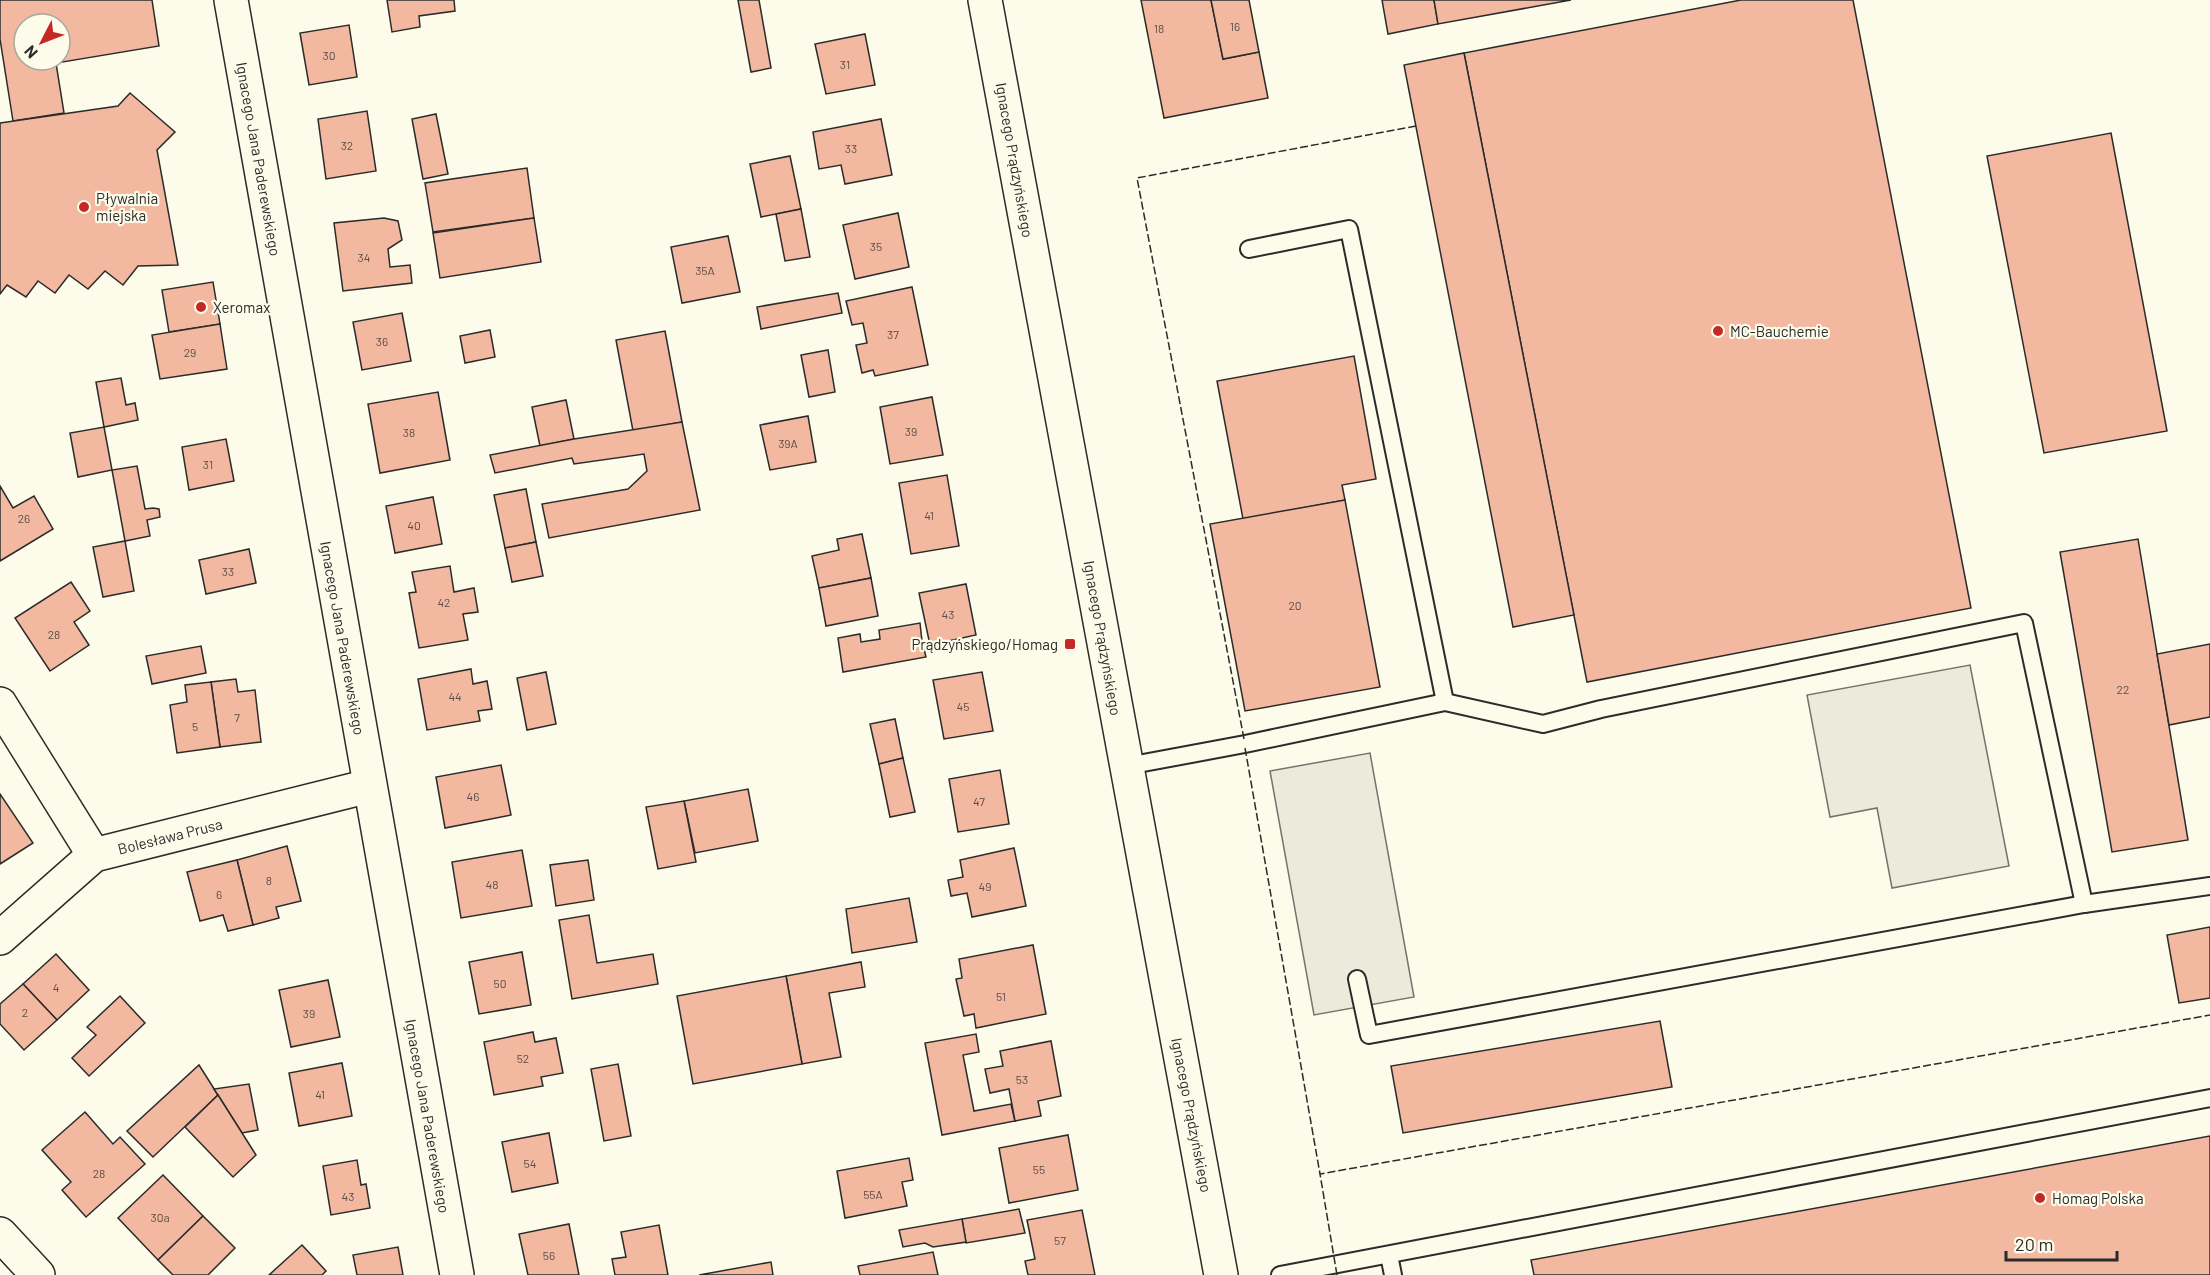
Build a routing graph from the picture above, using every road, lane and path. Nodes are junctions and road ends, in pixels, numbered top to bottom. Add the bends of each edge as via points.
1 (231, 0) edge
2 (985, 0) edge
3 (1249, 249) dead end
4 (1445, 702) junction
5 (0, 704) edge
6 (1127, 766) junction
7 (369, 786) junction
8 (94, 855) junction
9 (2210, 886) edge
10 (2084, 904) junction
11 (0, 939) edge
12 (1357, 980) dead end
13 (2210, 1098) edge
14 (0, 1234) edge
15 (1389, 1255) junction
16 (1300, 1273) edge
17 (38, 1275) edge
18 (457, 1275) edge
19 (1221, 1275) edge
20 (1280, 1275) edge
21 (1393, 1275) edge

1 - 7 street, Ignacego Jana Paderewskiego
2 - 6 street, Ignacego Prądzyńskiego
3 - 4 lane via 1349,229
4 - 6 lane
4 - 10 lane via 1543,724 2024,623
5 - 8 street
6 - 19 street, Ignacego Prądzyńskiego
7 - 8 street, Bolesława Prusa
7 - 18 street, Ignacego Jana Paderewskiego
8 - 11 street, Bolesława Prusa
9 - 10 lane
10 - 12 lane via 1369,1035
13 - 15 lane
14 - 17 street
15 - 16 lane
15 - 21 lane
16 - 20 lane

